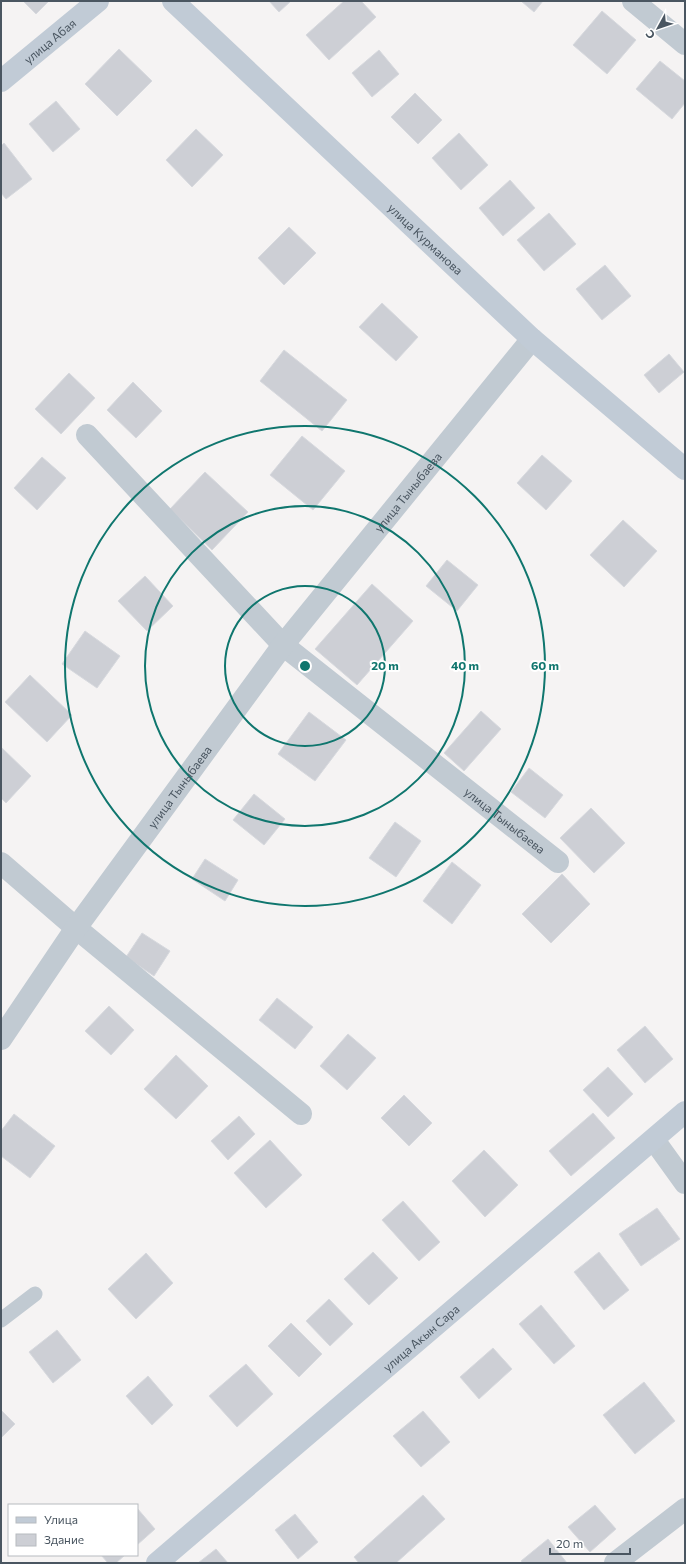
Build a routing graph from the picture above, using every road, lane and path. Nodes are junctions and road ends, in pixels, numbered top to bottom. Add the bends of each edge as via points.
1 (98, 1) edge
2 (173, 1) edge
3 (633, 1) edge
4 (685, 44) edge
5 (1, 81) edge
6 (532, 339) junction
7 (87, 436) dead end
8 (685, 469) edge
9 (283, 645) junction
10 (558, 862) dead end
11 (1, 863) edge
12 (76, 928) junction
13 (1, 1039) edge
14 (685, 1112) edge
15 (301, 1114) dead end
16 (654, 1140) junction
17 (685, 1182) edge
18 (34, 1294) dead end
19 (1, 1320) edge
20 (685, 1509) edge
21 (157, 1563) edge
22 (615, 1563) edge

1 - 5 street, улица Абая
2 - 6 street, улица Курманова
3 - 4 street
6 - 8 street, улица Курманова
6 - 9 street, улица Тыныбаева
7 - 9 street, улица Тыныбаева
9 - 10 street, улица Тыныбаева
9 - 12 street, улица Тыныбаева
11 - 12 street
12 - 13 street, улица Тыныбаева
12 - 15 street
14 - 16 street, улица Акын Сара
16 - 17 street
16 - 21 street, улица Акын Сара
18 - 19 lane
20 - 22 street

